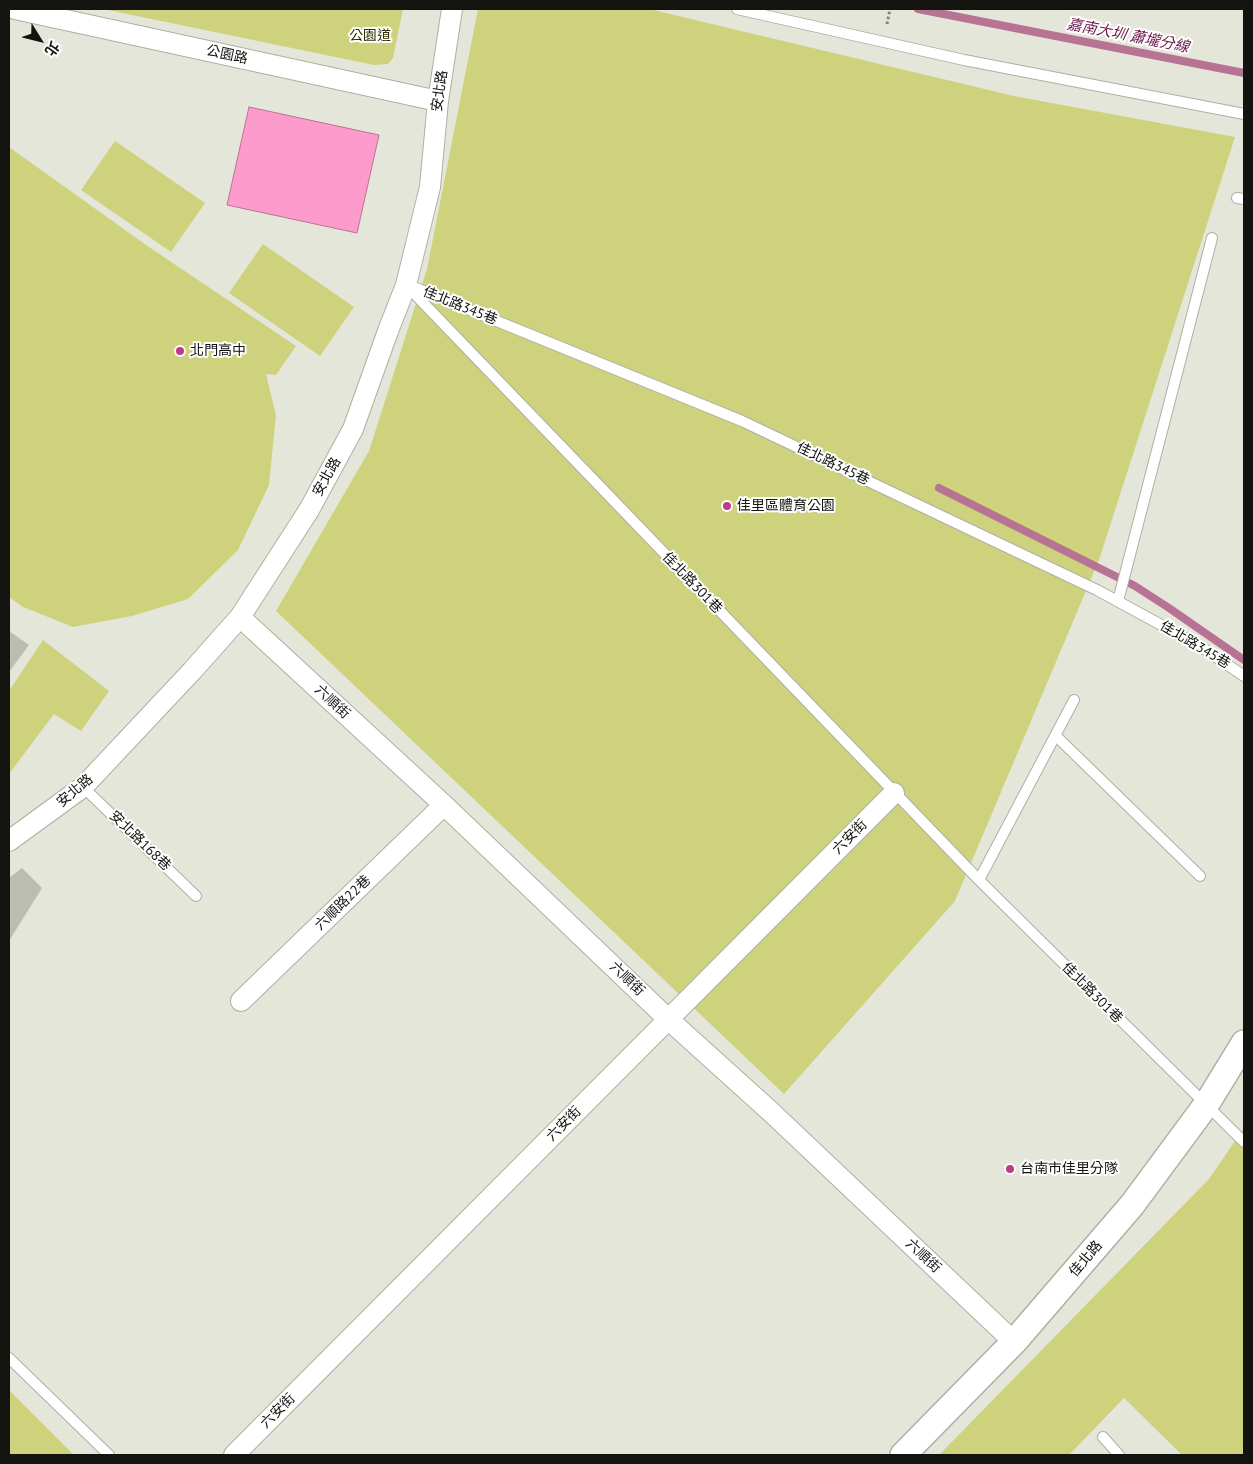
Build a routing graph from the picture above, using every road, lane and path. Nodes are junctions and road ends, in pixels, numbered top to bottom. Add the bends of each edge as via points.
1 (15, 9) edge
2 (452, 9) edge
3 (737, 9) edge
4 (890, 9) edge
5 (888, 23) dead end
6 (438, 101) junction
7 (1244, 114) edge
8 (1212, 238) dead end
9 (406, 285) junction
10 (1118, 601) junction
11 (240, 617) junction
12 (1244, 676) edge
13 (1074, 700) dead end
14 (1056, 736) junction
15 (83, 787) junction
16 (894, 793) junction
17 (444, 805) junction
18 (9, 841) edge
19 (1200, 876) dead end
20 (979, 880) junction
21 (196, 896) dead end
22 (241, 1001) dead end
23 (668, 1019) junction
24 (1244, 1043) edge
25 (1206, 1105) junction
26 (1244, 1142) edge
27 (1014, 1342) junction
28 (9, 1358) edge
29 (1103, 1436) dead end
30 (109, 1455) edge
31 (235, 1455) edge
32 (903, 1455) edge
33 (1119, 1455) edge

1 - 6 street, 公園路
2 - 6 street, 安北路
3 - 7 lane via 964,60
4 - 5 path
6 - 9 street, 安北路 via 430,187
8 - 10 lane
9 - 10 lane, 佳北路345巷 via 742,420
9 - 11 street, 安北路 via 353,430 309,510
9 - 16 lane, 佳北路301巷
10 - 12 lane, 佳北路345巷 via 1200,646
11 - 15 street, 安北路
11 - 17 street, 六順街
13 - 14 lane
14 - 19 lane
14 - 20 lane
15 - 18 street, 安北路
15 - 21 lane, 安北路168巷
16 - 20 lane, 佳北路301巷
16 - 23 street, 六安街
17 - 22 street, 六順路22巷
17 - 23 street, 六順街
20 - 25 lane, 佳北路301巷
23 - 27 street, 六順街
23 - 31 street, 六安街
24 - 25 street, 佳北路
25 - 26 lane, 佳北路301巷
25 - 27 street, 佳北路 via 1132,1205
27 - 32 street, 佳北路
28 - 30 lane
29 - 33 lane

